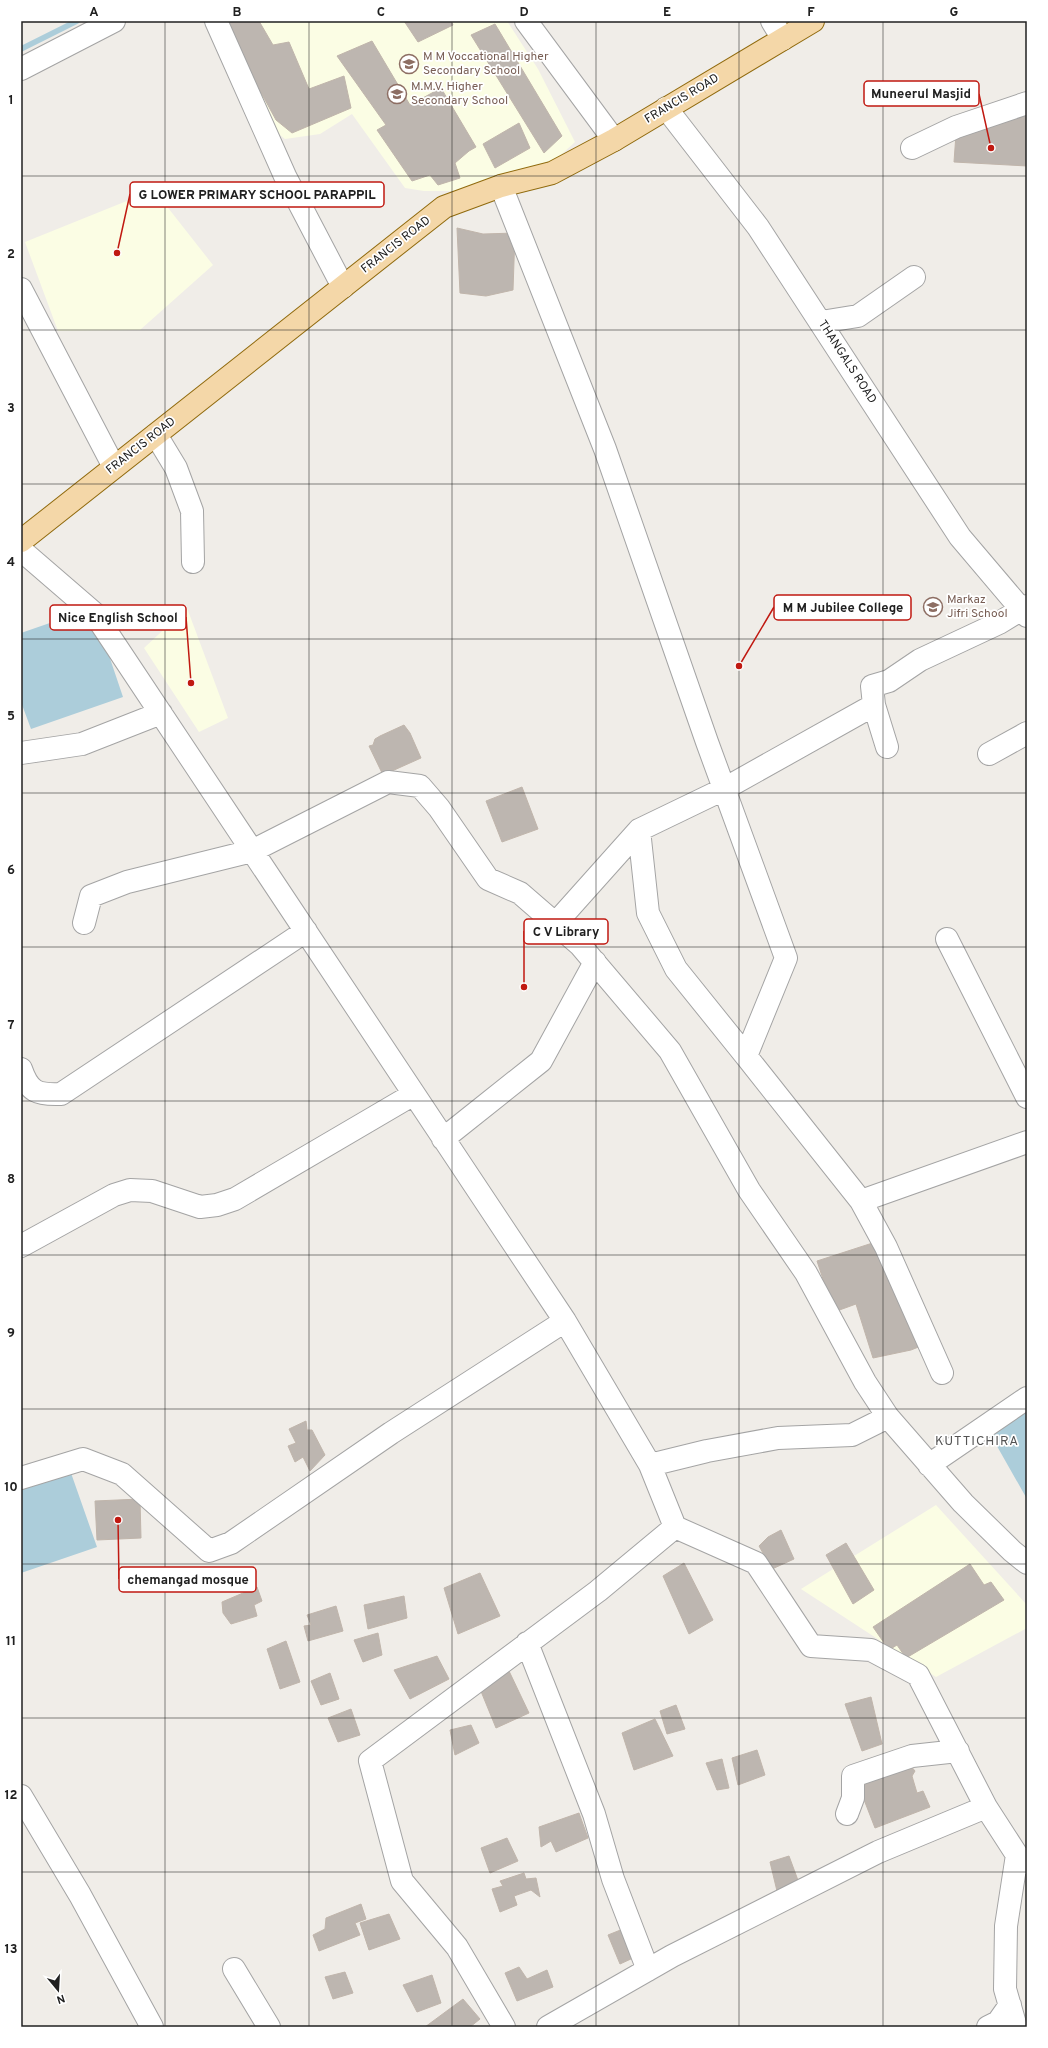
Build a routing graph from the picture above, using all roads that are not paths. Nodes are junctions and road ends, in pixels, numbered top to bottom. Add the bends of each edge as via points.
1 (114, 21) edge
2 (216, 21) edge
3 (526, 21) edge
4 (813, 21) edge
5 (777, 30) edge
6 (21, 69) edge
7 (1027, 103) edge
8 (666, 108) junction
9 (614, 140) junction
10 (912, 148) dead end
11 (501, 186) junction
12 (914, 278) dead end
13 (343, 288) junction
14 (21, 289) edge
15 (821, 322) junction
16 (156, 435) junction
17 (114, 467) junction
18 (21, 541) edge
19 (21, 550) edge
20 (193, 562) dead end
21 (1025, 611) edge
22 (874, 705) junction
23 (161, 713) junction
24 (1027, 733) edge
25 (887, 747) dead end
26 (21, 753) edge
27 (989, 754) dead end
28 (724, 789) junction
29 (639, 830) junction
30 (252, 851) junction
31 (84, 923) dead end
32 (555, 924) junction
33 (306, 931) junction
34 (947, 939) dead end
35 (594, 962) junction
36 (746, 1056) junction
37 (21, 1069) edge
38 (414, 1094) junction
39 (1027, 1097) edge
40 (443, 1139) junction
41 (1027, 1142) edge
42 (861, 1200) junction
43 (21, 1246) edge
44 (564, 1321) junction
45 (942, 1373) dead end
46 (1027, 1398) edge
47 (888, 1416) junction
48 (929, 1465) junction
49 (650, 1466) junction
50 (21, 1478) edge
51 (676, 1527) junction
52 (1027, 1563) edge
53 (527, 1643) junction
54 (958, 1751) junction
55 (21, 1796) edge
56 (986, 1807) junction
57 (847, 1814) dead end
58 (1022, 1859) edge
59 (234, 1969) dead end
60 (648, 1970) junction
61 (1010, 2005) junction
62 (152, 2027) edge
63 (269, 2027) edge
64 (504, 2027) edge
65 (548, 2027) edge
66 (988, 2027) edge
67 (1016, 2027) edge

1 - 6 street
2 - 13 street via 285,176
3 - 9 street
4 - 5 main road, FRANCIS ROAD
5 - 8 main road, FRANCIS ROAD
7 - 10 street via 956,127
8 - 9 main road, FRANCIS ROAD
8 - 15 street, THANGALS ROAD via 758,227
9 - 11 main road, FRANCIS ROAD via 552,173
11 - 13 main road, FRANCIS ROAD via 444,207
11 - 28 street via 605,449
12 - 15 street via 858,316
13 - 16 main road, FRANCIS ROAD
14 - 17 street
15 - 21 street, THANGALS ROAD via 960,537
16 - 17 main road, FRANCIS ROAD
16 - 20 street via 176,468 192,511
17 - 18 main road, FRANCIS ROAD
19 - 23 street via 94,613
21 - 22 street via 920,660 889,681 872,686
22 - 25 street
22 - 28 street
23 - 26 street via 82,744
23 - 30 street
24 - 27 street
28 - 29 street
28 - 36 street via 786,958
29 - 32 street
29 - 36 street via 648,913 676,969
30 - 31 street via 127,882 91,896
30 - 32 street via 388,782 420,786 439,808 488,879 520,893
30 - 33 street
32 - 35 street via 580,945
33 - 37 street via 61,1094 47,1095 34,1091 26,1082
33 - 38 street
34 - 39 street
35 - 40 street via 540,1061
35 - 47 street via 670,1051 749,1190 806,1273 865,1382
36 - 42 street
38 - 40 street
38 - 43 street via 235,1199 200,1207 152,1191 130,1190 114,1195
40 - 44 street
41 - 42 street
42 - 45 street via 886,1247
44 - 49 street
44 - 50 street via 231,1543 208,1551 122,1474 83,1459
46 - 48 street
47 - 48 street
47 - 49 street via 852,1435 778,1438 707,1451
48 - 52 street via 963,1504
49 - 51 street
51 - 53 street via 598,1591
51 - 54 street via 756,1563 812,1646 871,1650 918,1675
53 - 60 street via 594,1814 613,1879
53 - 64 street via 370,1761 402,1882 457,1947
54 - 56 street
54 - 57 street via 912,1756 852,1776 854,1798
55 - 62 street via 80,1895
56 - 58 street
56 - 60 street via 878,1852
58 - 61 street via 1006,1926 1005,1989
59 - 63 street
60 - 65 street
61 - 66 street via 998,2022
61 - 67 street

